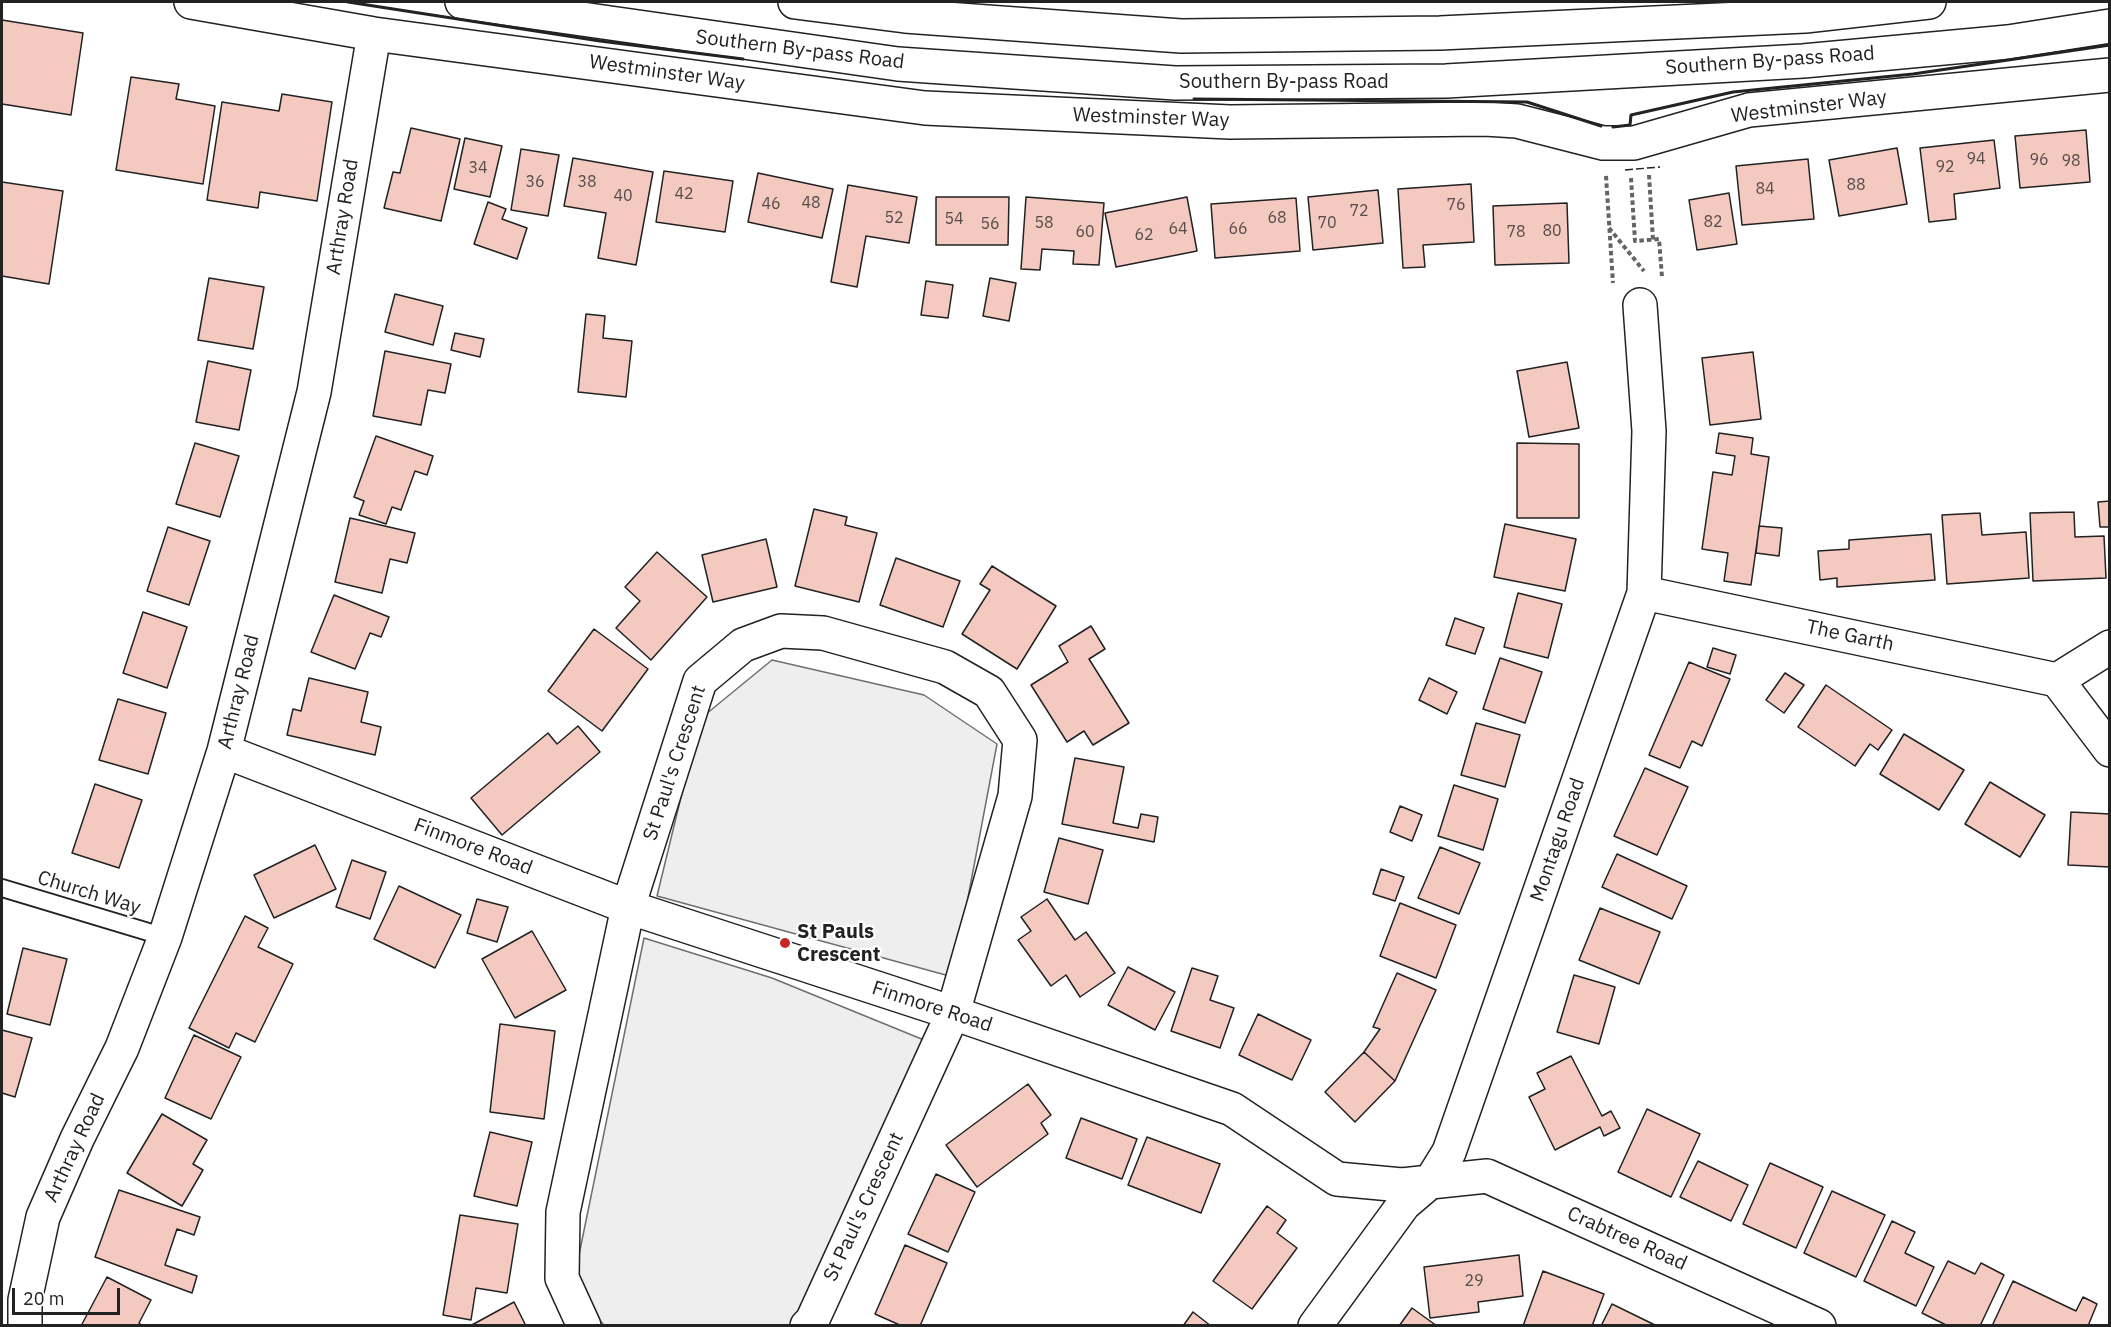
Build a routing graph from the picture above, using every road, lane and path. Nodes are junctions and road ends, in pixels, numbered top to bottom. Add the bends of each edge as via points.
1 (191, 2) edge
2 (462, 2) edge
3 (795, 2) edge
4 (1929, 2) edge
5 (2109, 26) edge
6 (374, 34) junction
7 (2109, 75) edge
8 (1603, 143) junction
9 (1648, 168) dead end
10 (1631, 176) dead end
11 (1609, 228) junction
12 (1653, 240) junction
13 (1645, 292) junction
14 (1644, 593) junction
15 (2109, 647) edge
16 (2056, 680) junction
17 (2109, 750) edge
18 (224, 751) junction
19 (2, 888) edge
20 (628, 907) junction
21 (165, 937) junction
22 (953, 1013) junction
23 (1431, 1180) junction
24 (25, 1326) edge
25 (584, 1326) edge
26 (807, 1326) edge
27 (1315, 1326) edge
28 (1819, 1326) edge

1 - 6 main road, Westminster Way
2 - 5 main road, Southern By-pass Road via 898,64 1175,82 1446,81 1803,61 2008,42
3 - 4 main road via 905,16 1181,36 1440,33 1805,16
6 - 8 main road, Westminster Way via 926,108 1230,122 1485,119 1517,121
6 - 18 main road, Arthray Road via 314,392
7 - 8 main road, Westminster Way via 1749,110 1634,143
8 - 11 path
9 - 12 path
10 - 12 path via 1635,241
11 - 13 path
11 - 13 path via 1615,307
12 - 13 path via 1659,239 1664,303
13 - 14 main road, Montagu Road via 1649,431
14 - 16 main road, The Garth
14 - 23 main road, Montagu Road via 1449,1152
15 - 16 main road
16 - 17 main road
18 - 20 main road, Finmore Road
18 - 21 main road, Arthray Road
19 - 21 lane, Church Way
20 - 22 main road, Finmore Road
20 - 22 main road, St Paul's Crescent via 700,681 743,645 781,631 823,633 945,667 989,692 1020,740 1016,796
20 - 25 main road, St Paul's Crescent via 563,1212 562,1278
21 - 24 main road, Arthray Road via 122,1048 43,1217 26,1300
22 - 23 main road, Finmore Road via 1232,1109 1337,1179 1402,1185
22 - 26 main road, St Paul's Crescent
23 - 27 main road, Montagu Road via 1404,1204
23 - 28 main road, Crabtree Road via 1487,1176

